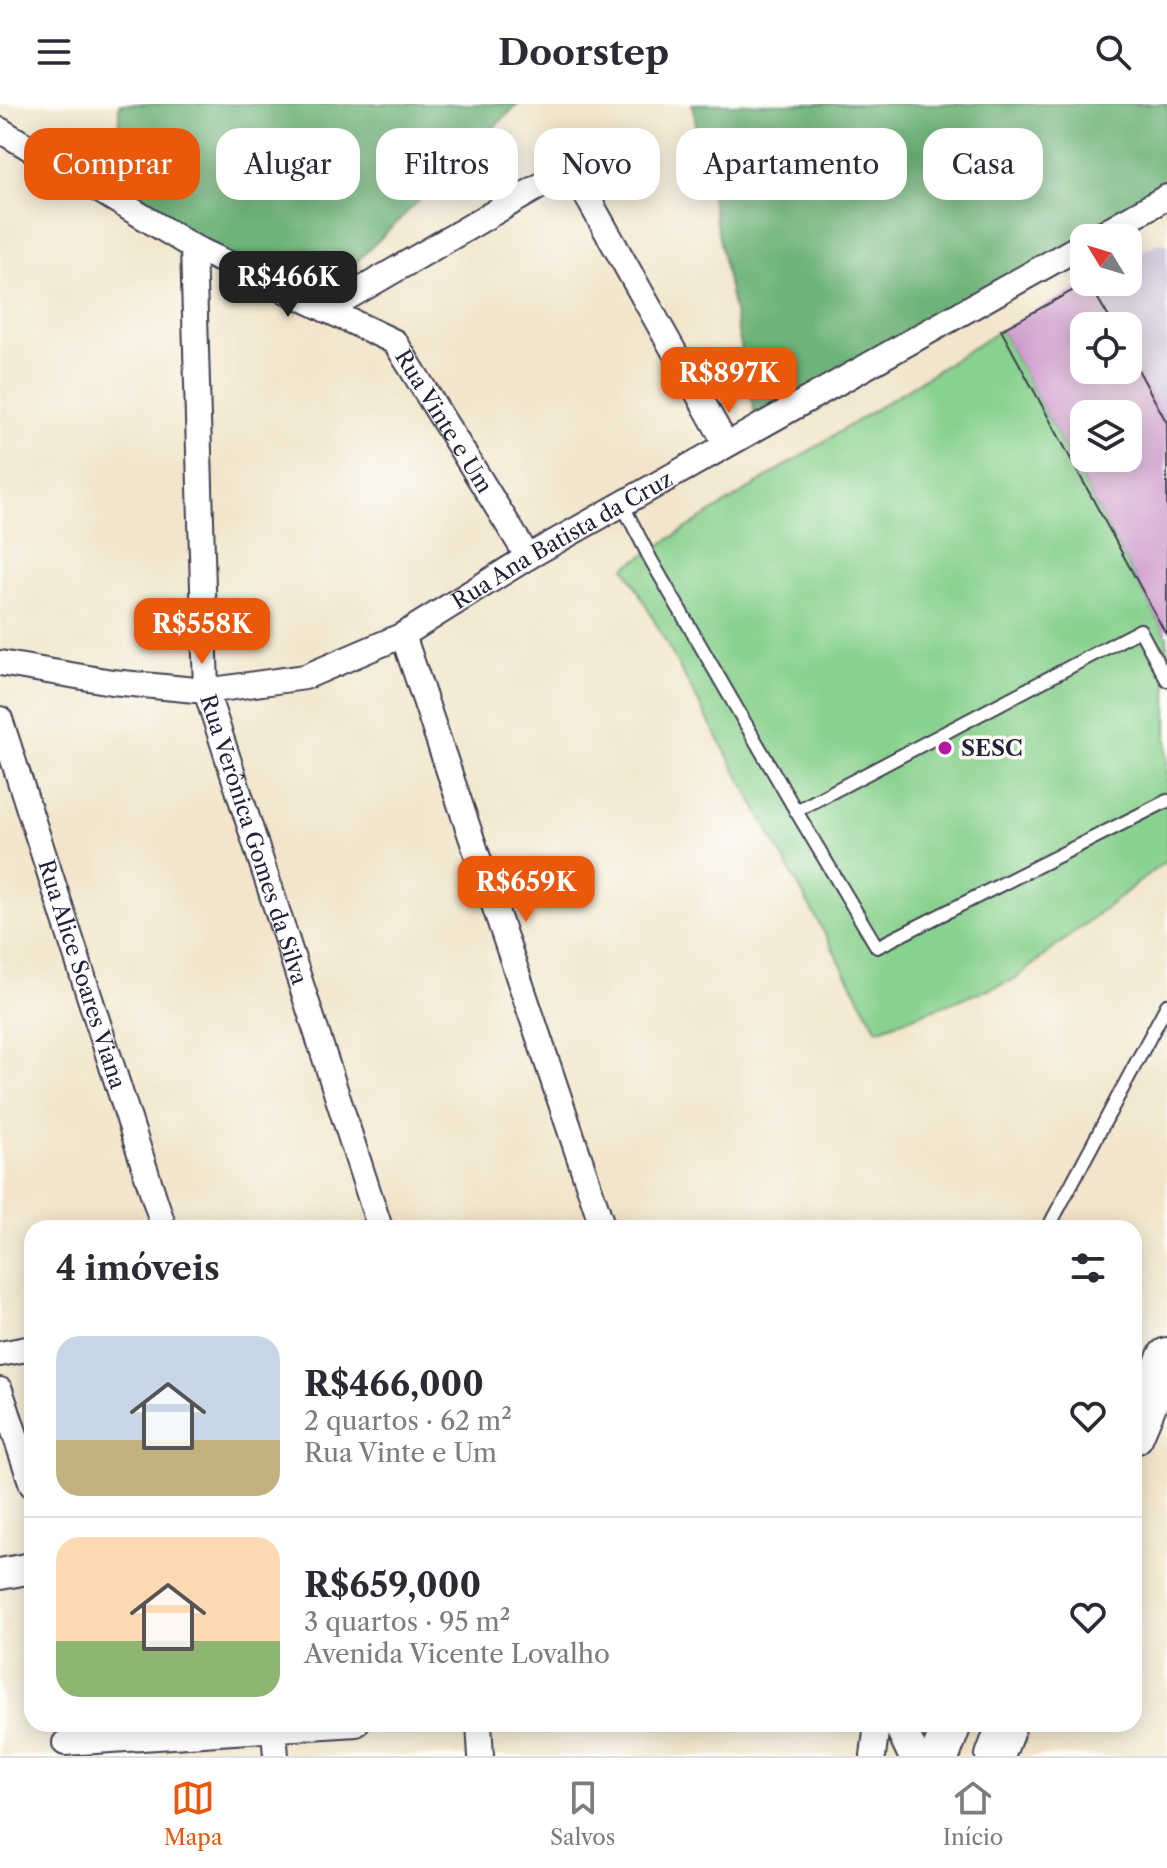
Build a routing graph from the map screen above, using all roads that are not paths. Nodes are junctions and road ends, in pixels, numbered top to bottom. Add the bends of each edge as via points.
1 (0, 130) edge
2 (1167, 197) edge
3 (1119, 224) edge
4 (193, 247) junction
5 (1070, 252) edge
6 (326, 310) junction
7 (726, 444) junction
8 (622, 504) junction
9 (528, 557) junction
10 (403, 635) junction
11 (0, 663) edge
12 (1167, 680) edge
13 (206, 691) junction
14 (0, 719) edge
15 (1167, 801) edge
16 (796, 811) junction
17 (1167, 1005) edge
18 (161, 1220) edge
19 (377, 1220) edge
20 (600, 1220) edge
21 (1052, 1220) edge
22 (1167, 1330) edge
23 (24, 1350) edge
24 (0, 1354) edge
25 (1167, 1357) edge
26 (1142, 1360) edge
27 (0, 1390) edge
28 (1142, 1424) edge
29 (24, 1461) edge
30 (24, 1570) edge
31 (0, 1574) edge
32 (253, 1732) edge
33 (274, 1732) edge
34 (480, 1732) edge
35 (876, 1732) edge
36 (903, 1732) edge
37 (949, 1732) edge
38 (1004, 1732) edge
39 (65, 1741) edge
40 (276, 1756) edge
41 (481, 1756) edge
42 (873, 1756) edge
43 (914, 1756) edge
44 (940, 1756) edge
45 (995, 1756) edge

1 - 4 street, Rua Vinte e Um
2 - 3 street
4 - 6 street, Rua Vinte e Um
4 - 13 street, Rua Verônica Gomes da Silva
5 - 7 street, Rua Ana Batista da Cruz
6 - 7 street via 571,168
6 - 9 street, Rua Vinte e Um via 395,342
7 - 8 street, Rua Ana Batista da Cruz
8 - 9 street, Rua Ana Batista da Cruz
8 - 16 lane
9 - 10 street, Rua Ana Batista da Cruz
10 - 13 street, Rua Ana Batista da Cruz via 305,677
10 - 20 street
11 - 13 street, Rua Ana Batista da Cruz
12 - 16 lane via 1140,630
13 - 19 street, Rua Verônica Gomes da Silva
14 - 18 street, Rua Alice Soares Viana
15 - 16 lane via 877,947
17 - 21 lane
22 - 26 main road
23 - 24 street
25 - 28 main road
27 - 29 street
30 - 31 street
32 - 39 street
33 - 40 street
34 - 41 street
35 - 42 street
36 - 43 street
37 - 44 main road
38 - 45 main road

